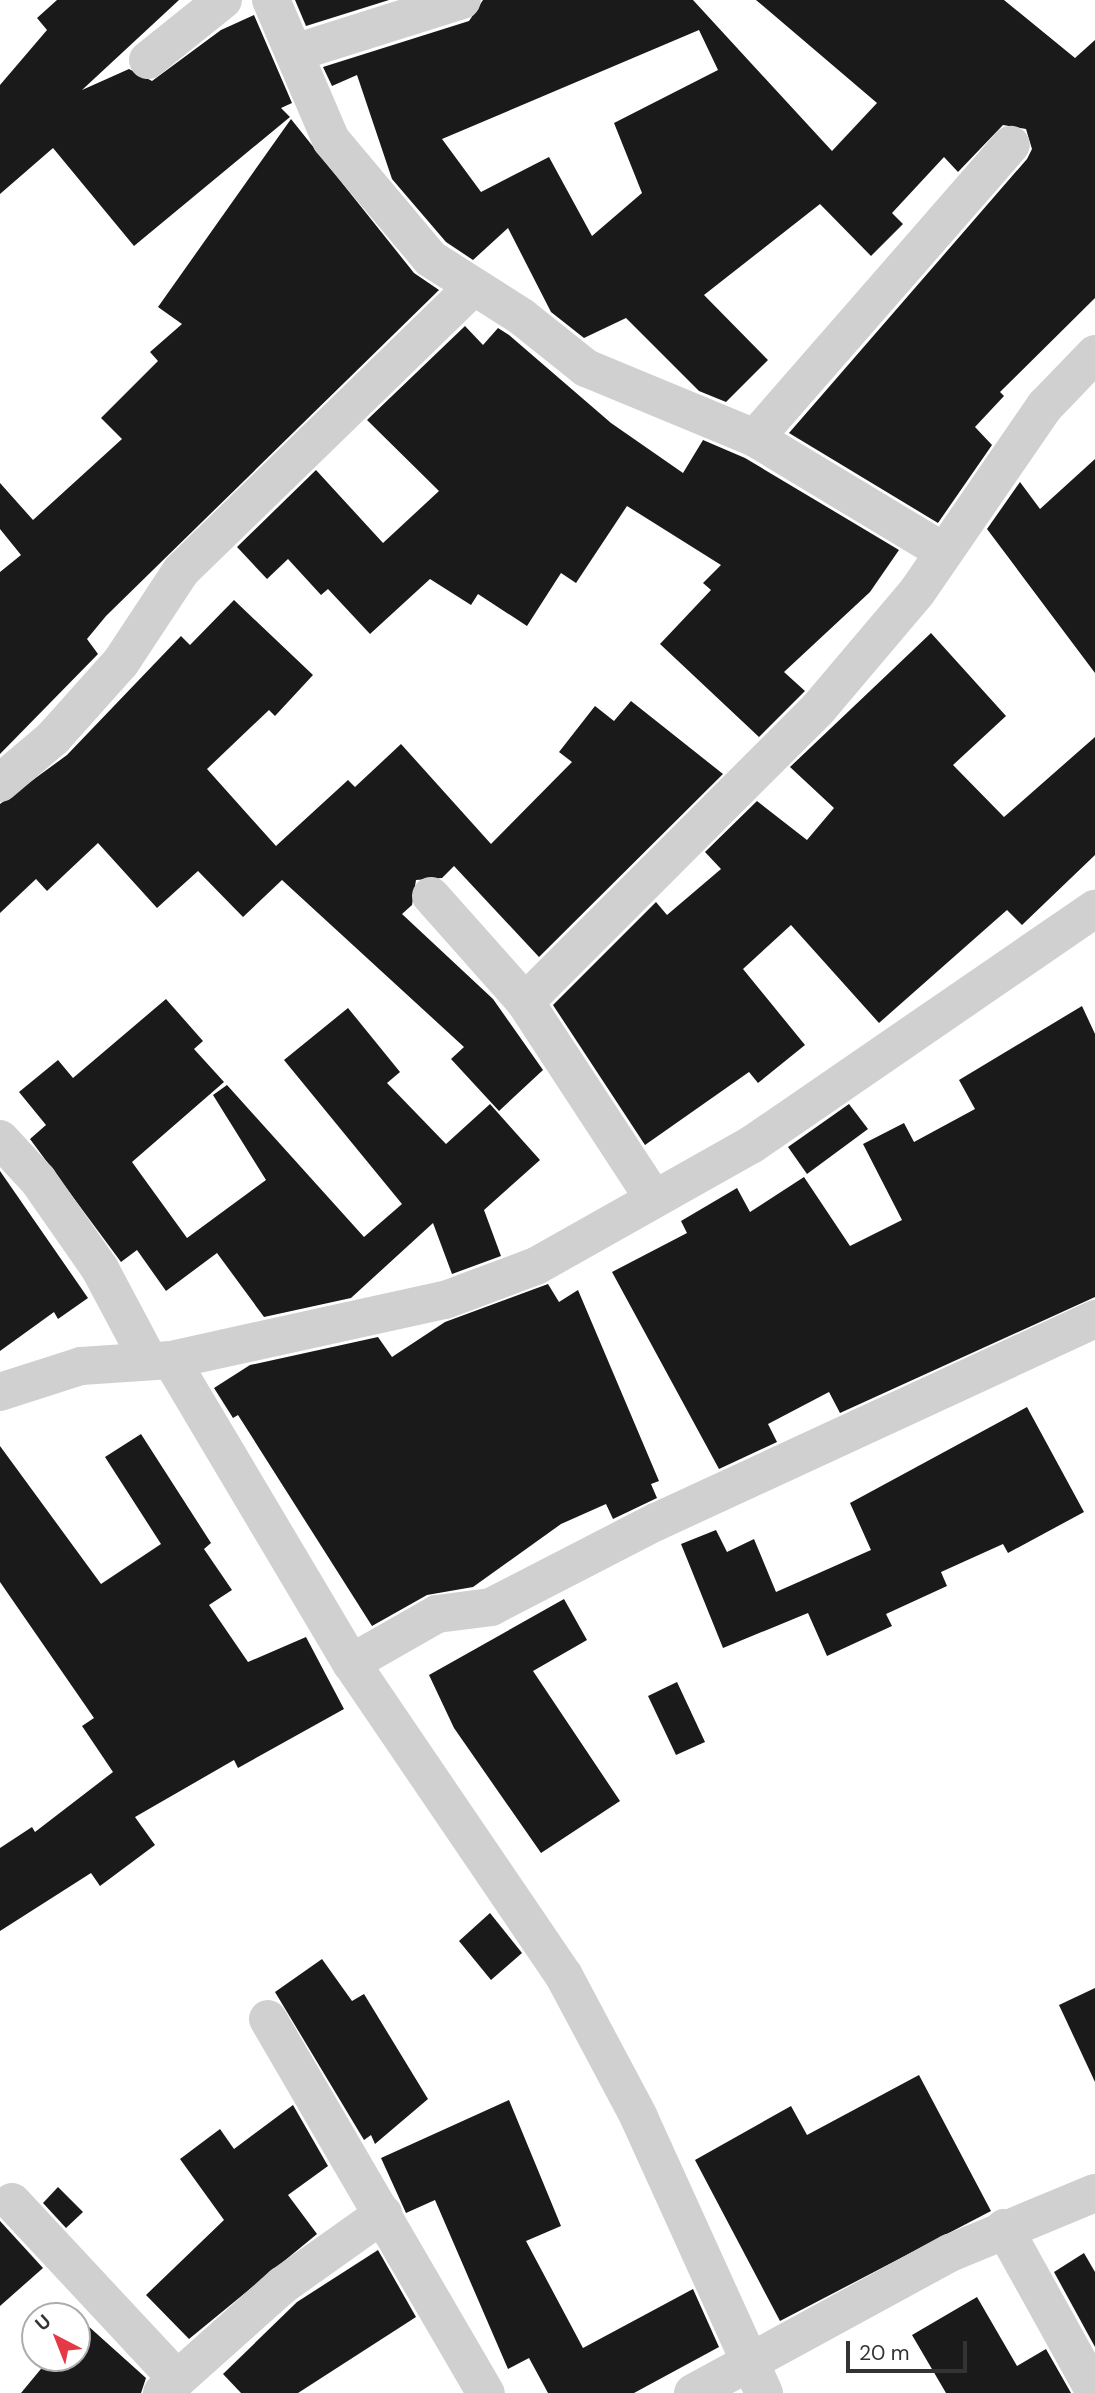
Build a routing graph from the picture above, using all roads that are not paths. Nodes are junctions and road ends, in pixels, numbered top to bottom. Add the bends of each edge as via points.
1 (223, 0) edge
2 (271, 0) edge
3 (462, 0) edge
4 (294, 53) junction
5 (148, 60) dead end
6 (1011, 145) dead end
7 (471, 289) junction
8 (1095, 354) edge
9 (755, 438) junction
10 (942, 551) junction
11 (0, 782) edge
12 (431, 896) dead end
13 (1095, 909) edge
14 (525, 1002) junction
15 (0, 1139) edge
16 (654, 1199) junction
17 (1095, 1319) edge
18 (160, 1361) junction
19 (0, 1392) edge
20 (351, 1663) junction
21 (268, 2019) dead end
22 (1095, 2193) edge
23 (12, 2202) dead end
24 (383, 2214) junction
25 (1004, 2228) junction
26 (758, 2378) edge
27 (168, 2385) edge
28 (1095, 2392) edge
29 (486, 2393) edge
30 (693, 2393) edge

1 - 5 street
2 - 4 street
3 - 4 street
4 - 7 street via 338,149 431,259
6 - 9 street
7 - 9 street via 523,317 586,368
7 - 11 street via 181,571 121,662 53,738
8 - 10 street via 1045,406
9 - 10 street
10 - 14 street via 917,592 818,709
12 - 14 street
13 - 16 street via 751,1145
14 - 16 street
15 - 18 street via 38,1180
16 - 18 street via 536,1266 445,1300
17 - 20 street via 656,1522 491,1607 437,1614
18 - 19 street via 81,1366
18 - 20 street
20 - 26 street via 564,1976 639,2117
21 - 24 street
22 - 25 street
23 - 27 street
24 - 27 street via 283,2285
24 - 29 street
25 - 26 street
25 - 28 street
26 - 30 street

